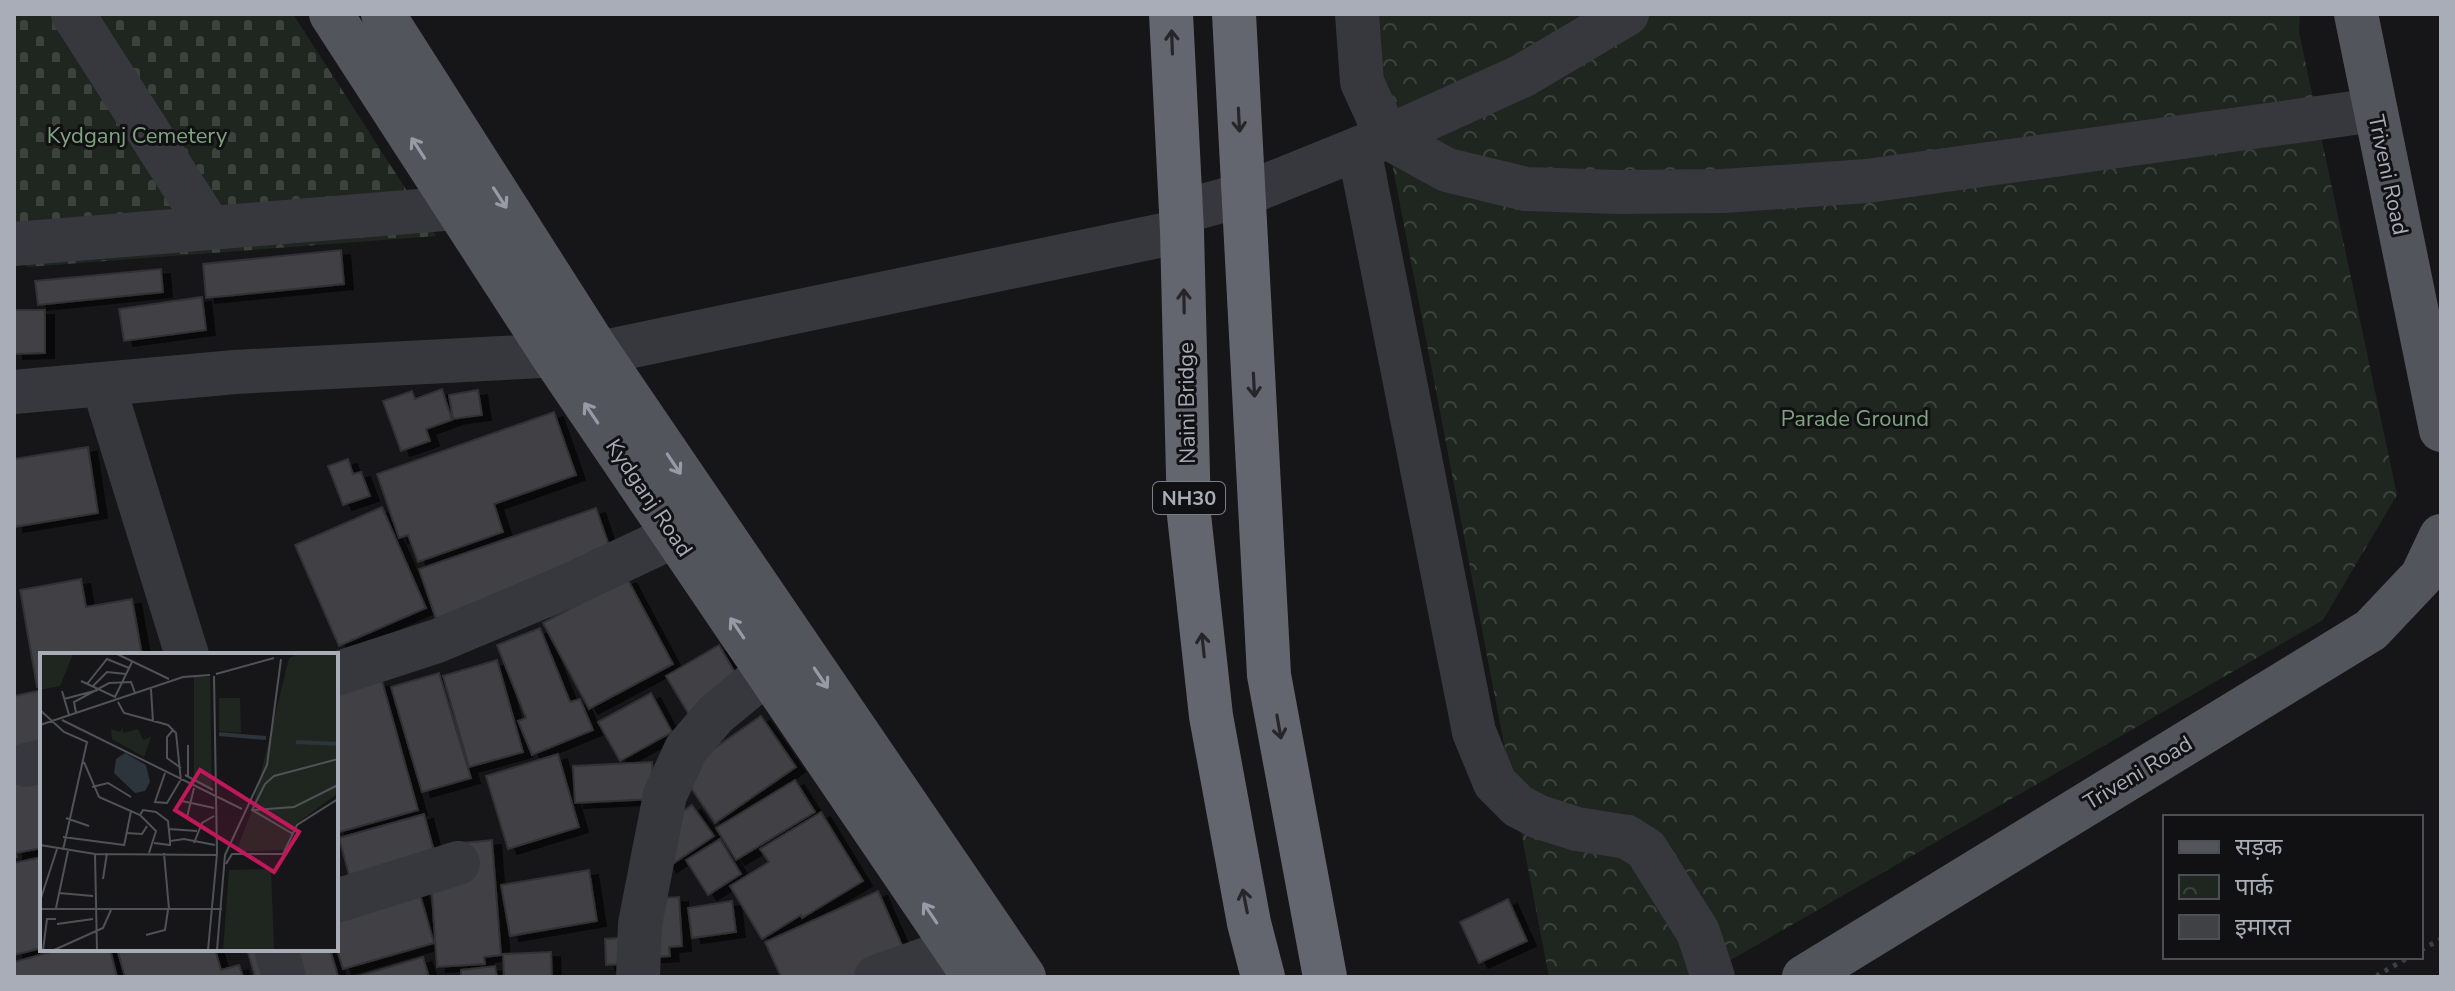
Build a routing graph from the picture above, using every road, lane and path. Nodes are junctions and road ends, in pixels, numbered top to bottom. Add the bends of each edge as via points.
1 (73, 14) edge
2 (331, 14) edge
3 (383, 14) edge
4 (1171, 14) edge
5 (1234, 14) edge
6 (1357, 14) edge
7 (1627, 14) edge
8 (2356, 14) edge
9 (2375, 110) junction
10 (1373, 143) junction
11 (1243, 195) junction
12 (456, 208) junction
13 (1182, 222) junction
14 (210, 228) junction
15 (14, 244) edge
16 (599, 353) junction
17 (552, 355) junction
18 (103, 384) junction
19 (14, 392) edge
20 (2441, 430) edge
21 (674, 536) junction
22 (2441, 536) edge
23 (186, 653) edge
24 (767, 672) junction
25 (338, 673) edge
26 (458, 863) dead end
27 (338, 900) edge
28 (2441, 939) edge
29 (2423, 949) edge
30 (277, 951) edge
31 (2406, 959) edge
32 (964, 963) edge
33 (284, 977) edge
34 (638, 977) edge
35 (876, 977) edge
36 (1024, 977) edge
37 (1263, 977) edge
38 (1325, 977) edge
39 (1713, 977) edge
40 (1804, 977) edge
41 (2379, 977) edge

1 - 14 street
12 -> 2 main road, Kydganj Road
3 -> 16 main road, Kydganj Road
13 -> 4 highway, Naini Bridge / NH30
5 -> 11 highway
6 - 10 street
7 - 10 street via 1522,76
8 - 9 main road, Triveni Road
9 - 10 street via 1867,181 1723,191 1526,189 1447,170
9 - 20 main road, Triveni Road
10 - 11 street
10 - 39 street via 1474,732 1495,783 1518,806 1577,829 1627,837 1646,849 1698,932
11 - 13 street
11 -> 38 highway via 1269,675
12 - 14 street
12 - 17 main road, Kydganj Road
13 - 16 street
37 -> 13 highway, Naini Bridge / NH30 via 1209,700 1189,515
14 - 15 street
16 - 17 street
16 -> 36 main road, Kydganj Road
17 - 18 street
21 -> 17 main road, Kydganj Road
18 - 19 street
18 - 23 street
24 -> 21 main road, Kydganj Road
21 - 25 street via 437,641
22 - 40 main road, Triveni Road via 2422,576 2371,630
32 -> 24 main road, Kydganj Road
24 - 34 street via 716,714 686,749 665,795 640,924
26 - 27 street
28 - 29 path
30 - 33 street
31 - 41 path
32 - 35 street

